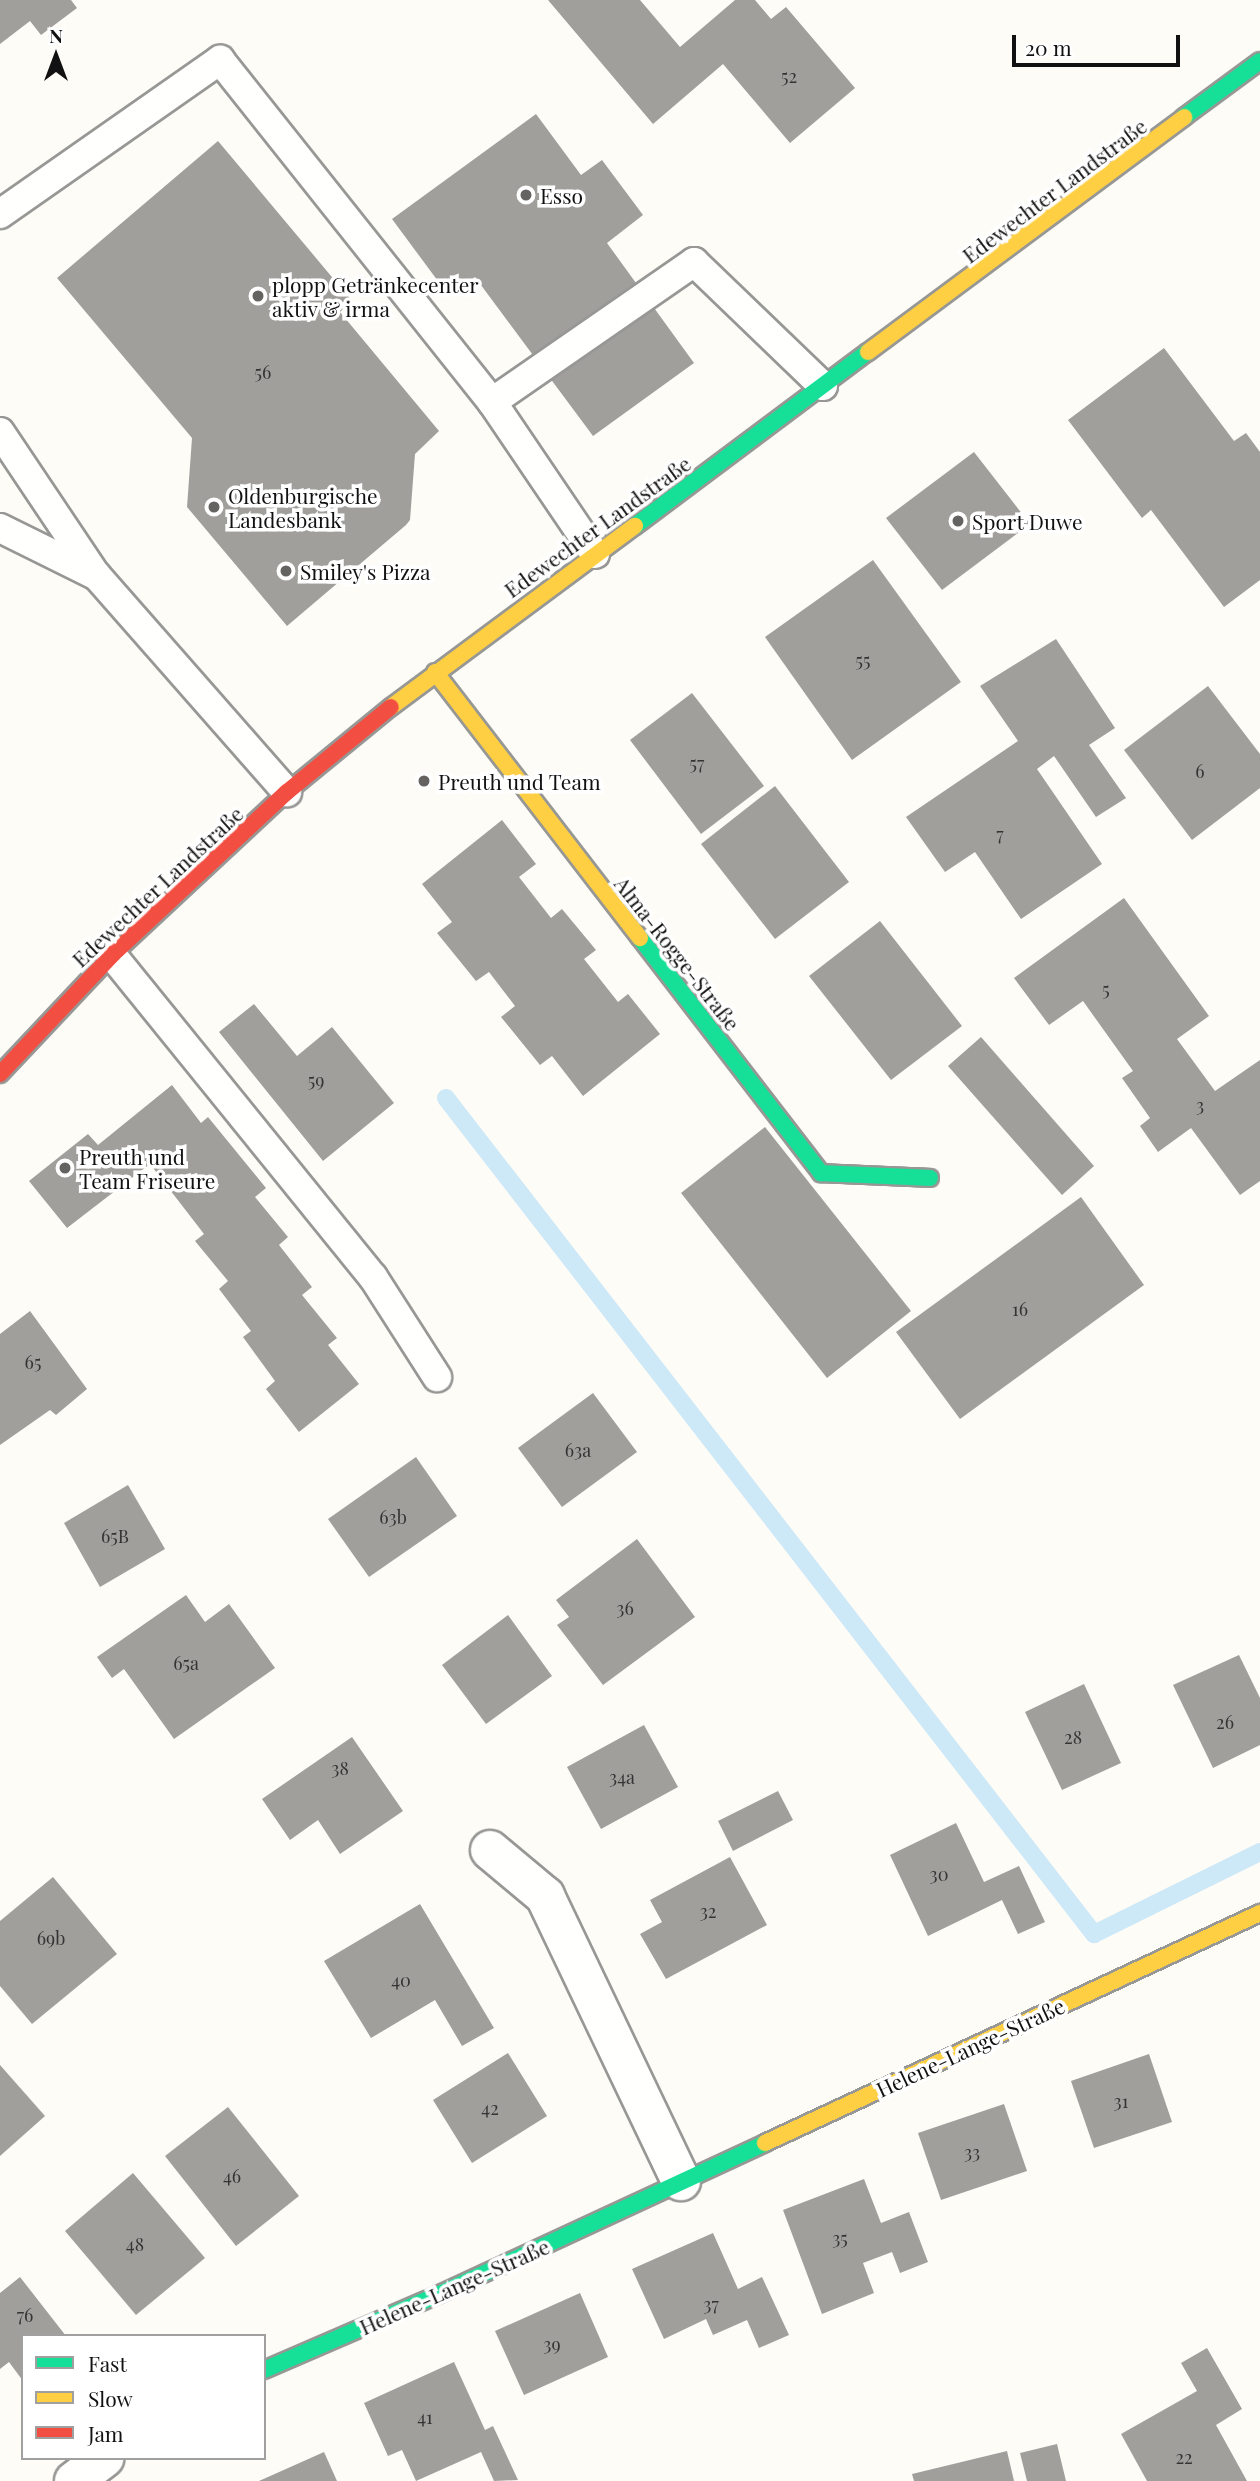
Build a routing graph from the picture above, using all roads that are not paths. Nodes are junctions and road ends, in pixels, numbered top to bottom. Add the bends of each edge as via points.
1 (1260, 61) edge
2 (0, 214) edge
3 (823, 386) junction
4 (492, 402) junction
5 (0, 432) edge
6 (0, 528) edge
7 (595, 554) junction
8 (97, 576) junction
9 (435, 672) junction
10 (287, 792) junction
11 (112, 955) junction
12 (0, 1074) edge
13 (930, 1178) dead end
14 (437, 1377) dead end
15 (490, 1850) dead end
16 (1260, 1913) edge
17 (681, 2180) junction
18 (266, 2369) edge
19 (101, 2460) edge
20 (74, 2481) edge

1 - 3 street, Edewechter Landstraße
2 - 4 lane via 220,60
3 - 4 lane via 694,262
3 - 7 street, Edewechter Landstraße
4 - 7 lane
5 - 8 lane
6 - 8 lane
7 - 9 street, Edewechter Landstraße
8 - 10 lane
9 - 10 street, Edewechter Landstraße
9 - 13 street, Alma-Rogge-Straße via 821,1173
10 - 11 street, Edewechter Landstraße
11 - 12 street, Edewechter Landstraße
11 - 14 lane via 373,1278
15 - 17 street via 545,1896
16 - 17 street, Helene-Lange-Straße
17 - 18 street, Helene-Lange-Straße via 440,2294
19 - 20 street

